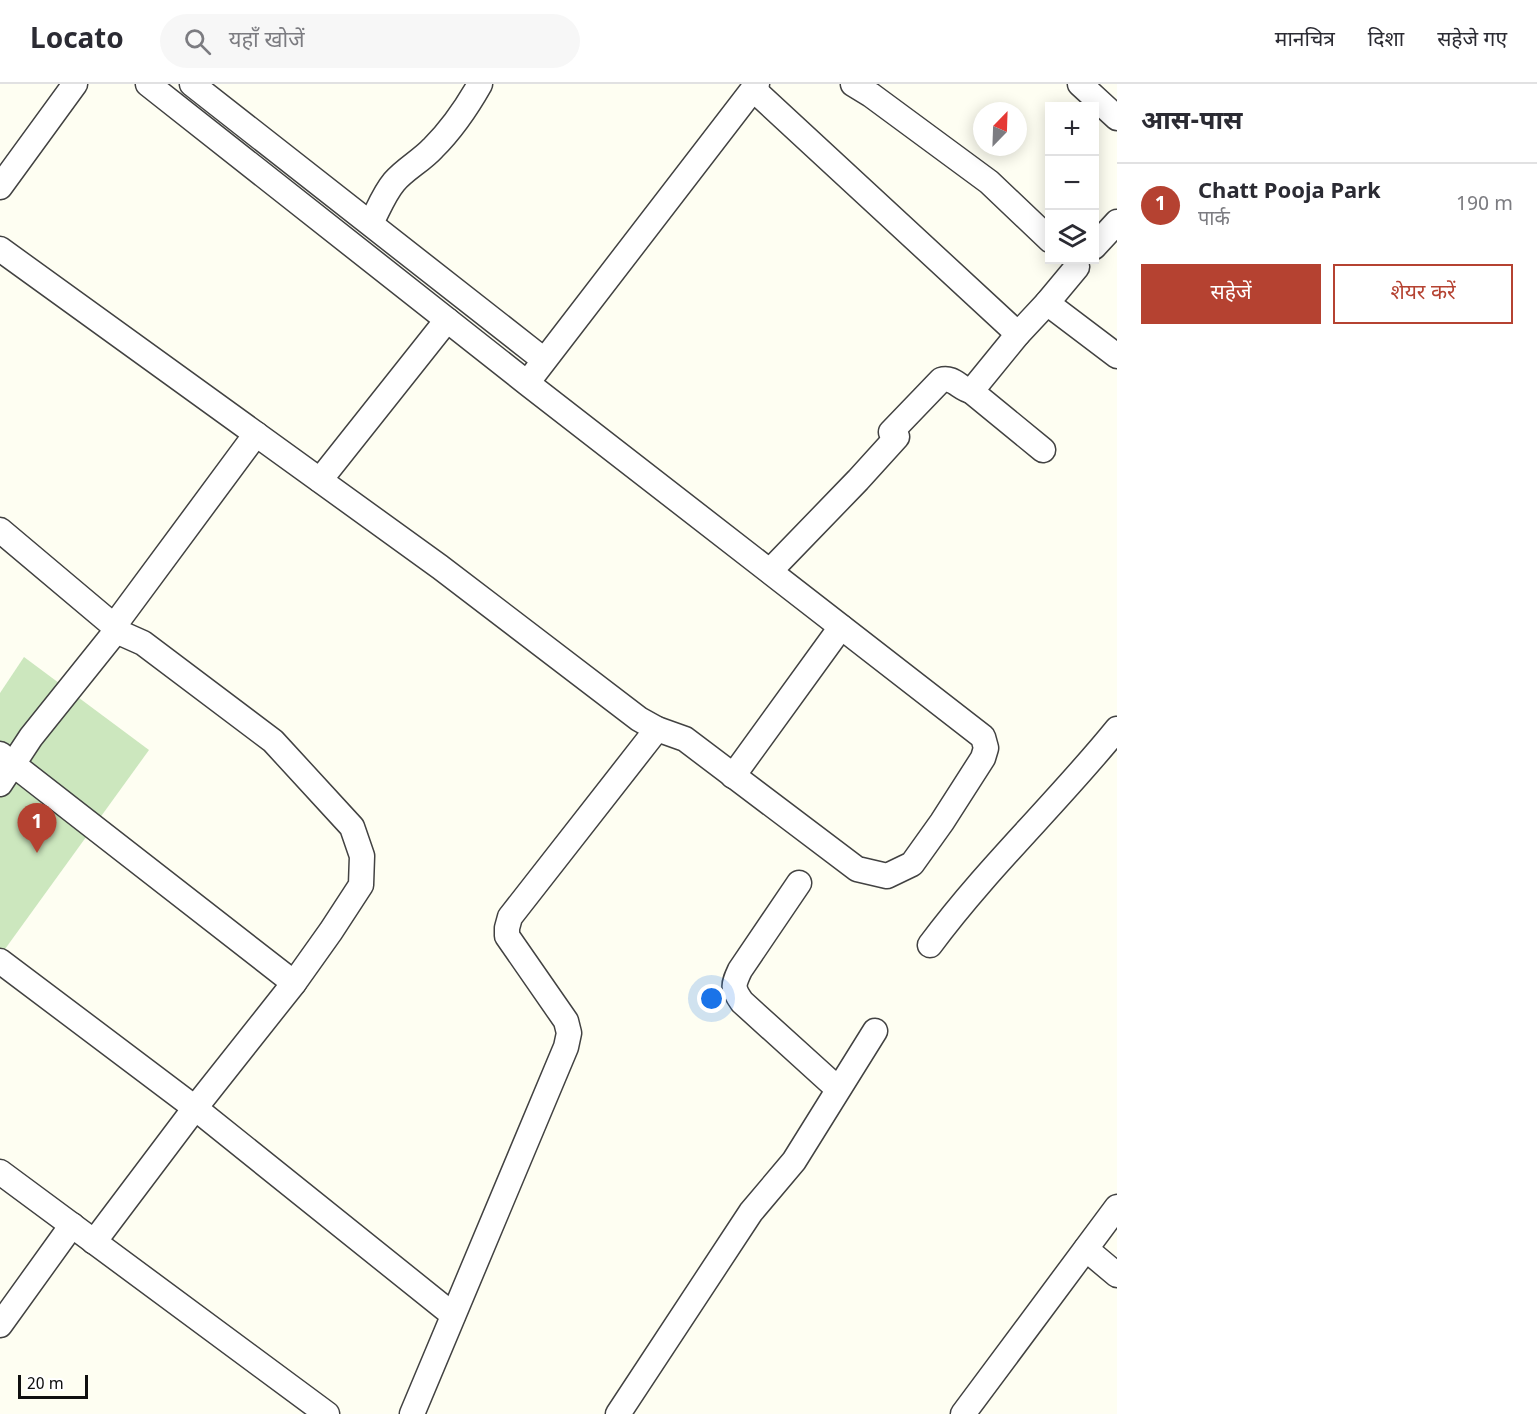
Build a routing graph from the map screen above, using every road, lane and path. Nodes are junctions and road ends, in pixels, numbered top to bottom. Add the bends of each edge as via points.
1 (75, 84) edge
2 (148, 84) edge
3 (192, 84) edge
4 (480, 84) edge
5 (853, 84) edge
6 (1080, 84) edge
7 (755, 87) edge
8 (1117, 118) edge
9 (0, 187) edge
10 (1117, 222) edge
11 (371, 223) junction
12 (1045, 235) edge
13 (1099, 242) edge
14 (0, 249) edge
15 (1076, 264) edge
16 (1047, 303) junction
17 (447, 320) junction
18 (1018, 334) junction
19 (1117, 356) edge
20 (544, 360) junction
21 (527, 383) junction
22 (971, 391) junction
23 (256, 434) junction
24 (1043, 450) dead end
25 (320, 480) junction
26 (0, 530) edge
27 (770, 571) junction
28 (841, 627) junction
29 (115, 629) junction
30 (657, 729) junction
31 (1117, 729) edge
32 (4, 768) edge
33 (733, 776) junction
34 (799, 883) dead end
35 (930, 945) dead end
36 (0, 961) edge
37 (294, 983) junction
38 (875, 1031) dead end
39 (838, 1089) junction
40 (195, 1108) junction
41 (0, 1172) edge
42 (1117, 1207) edge
43 (72, 1225) junction
44 (94, 1242) junction
45 (1086, 1249) junction
46 (1117, 1275) edge
47 (453, 1315) junction
48 (0, 1325) edge
49 (327, 1414) edge
50 (412, 1414) edge
51 (618, 1414) edge
52 (963, 1414) edge

1 - 9 street
2 - 17 street
3 - 11 street
4 - 11 street via 467,108 441,139 392,185
5 - 12 street via 988,182
6 - 8 street
7 - 18 street
7 - 20 street
10 - 13 street
11 - 20 street
14 - 23 street
15 - 16 street
16 - 18 street
16 - 19 street
17 - 21 street
17 - 25 street
18 - 22 street
20 - 21 street
21 - 27 street
22 - 24 street
22 - 27 street via 950,379 941,380 858,480
23 - 25 street
23 - 29 street
25 - 30 street
26 - 29 street
27 - 28 street
28 - 33 street
28 - 33 street via 983,737 983,758 936,831 912,864 887,876 857,869
29 - 32 street
29 - 37 street via 143,643 273,741 352,828 362,856 361,885
30 - 33 street via 685,739
30 - 47 street via 510,917 507,936 566,1021 566,1047
31 - 35 street via 966,898
32 - 37 street
34 - 39 street via 740,970 734,990 742,1002
36 - 40 street
37 - 40 street
38 - 39 street
39 - 51 street via 794,1161 751,1212
40 - 44 street
40 - 47 street
41 - 43 street
42 - 45 street
43 - 44 street
43 - 48 street
44 - 49 street
45 - 46 street
45 - 52 street
47 - 50 street

